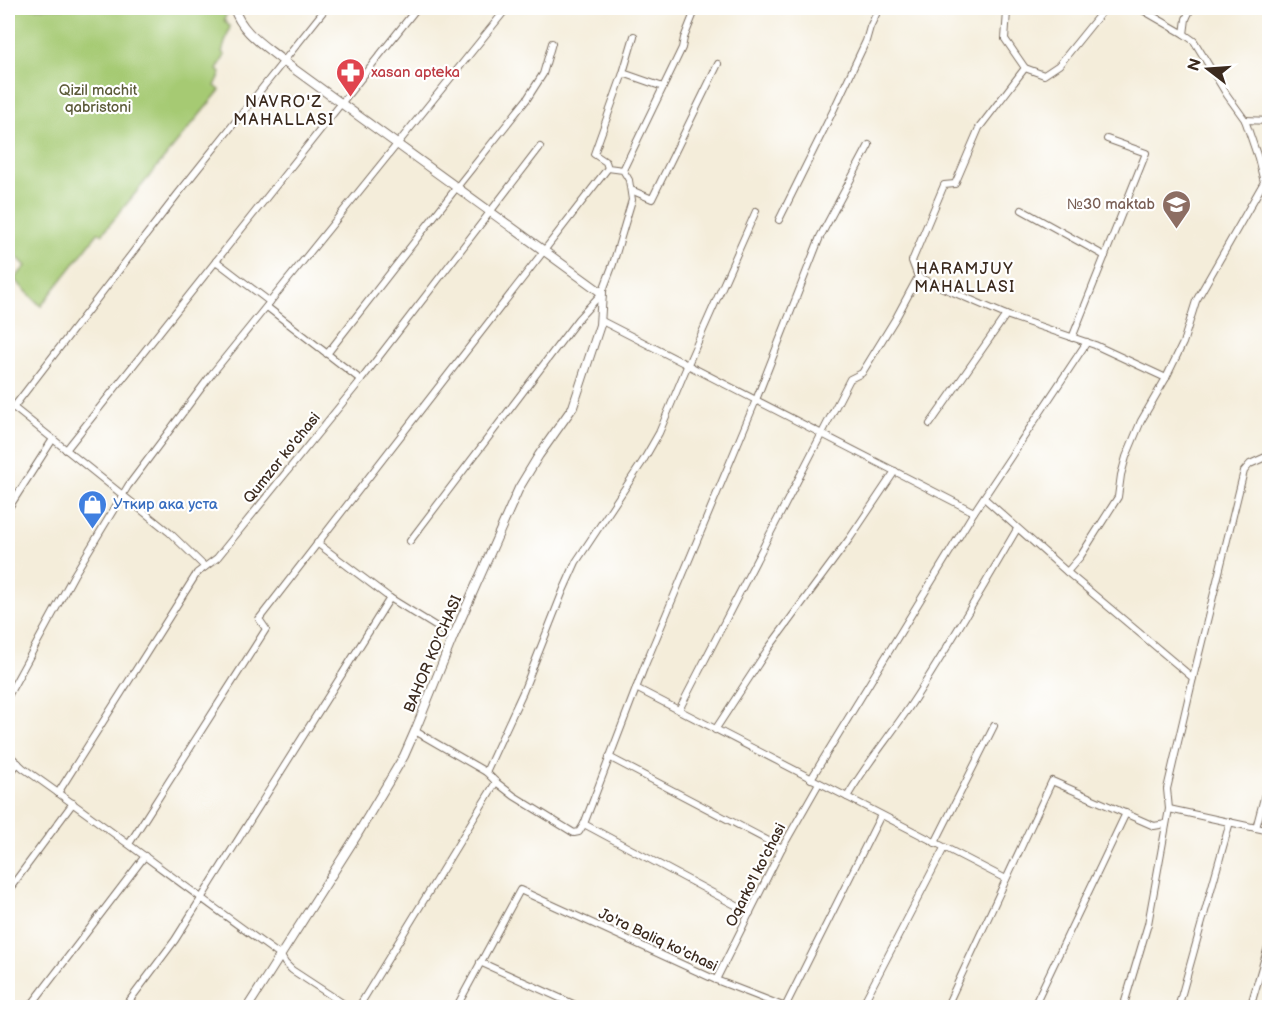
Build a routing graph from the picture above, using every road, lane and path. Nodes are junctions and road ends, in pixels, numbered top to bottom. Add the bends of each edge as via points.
1 (234, 8) edge
2 (326, 8) edge
3 (417, 8) edge
4 (507, 8) edge
5 (696, 8) edge
6 (879, 8) edge
7 (902, 8) edge
8 (934, 8) edge
9 (1002, 8) edge
10 (1105, 8) edge
11 (1139, 8) edge
12 (1191, 8) edge
13 (1184, 34) junction
14 (633, 36) dead end
15 (552, 44) dead end
16 (283, 61) junction
17 (718, 63) dead end
18 (1024, 68) junction
19 (623, 74) junction
20 (663, 87) junction
21 (341, 103) junction
22 (1245, 120) junction
23 (1269, 121) edge
24 (1107, 139) dead end
25 (398, 144) junction
26 (869, 145) dead end
27 (540, 147) dead end
28 (608, 168) junction
29 (623, 170) junction
30 (457, 187) junction
31 (631, 190) junction
32 (756, 210) dead end
33 (1022, 210) dead end
34 (490, 211) junction
35 (778, 220) dead end
36 (544, 250) junction
37 (1105, 256) junction
38 (216, 261) junction
39 (918, 277) junction
40 (602, 293) junction
41 (268, 304) junction
42 (1006, 315) junction
43 (600, 320) junction
44 (1072, 338) junction
45 (1086, 342) junction
46 (327, 354) junction
47 (688, 364) junction
48 (1166, 378) junction
49 (362, 380) junction
50 (756, 400) junction
51 (10, 406) edge
52 (930, 424) dead end
53 (822, 433) junction
54 (53, 439) junction
55 (66, 450) junction
56 (1269, 455) edge
57 (895, 471) junction
58 (123, 495) junction
59 (984, 498) junction
60 (8, 510) edge
61 (974, 512) junction
62 (1017, 529) junction
63 (410, 541) dead end
64 (317, 543) junction
65 (205, 567) junction
66 (1067, 572) junction
67 (390, 598) junction
68 (453, 637) junction
69 (1193, 678) junction
70 (636, 688) junction
71 (8, 696) edge
72 (679, 710) junction
73 (994, 726) dead end
74 (715, 730) junction
75 (415, 731) junction
76 (8, 754) edge
77 (609, 757) junction
78 (18, 763) junction
79 (486, 772) junction
80 (1269, 775) edge
81 (8, 776) edge
82 (811, 779) junction
83 (496, 782) junction
84 (819, 783) junction
85 (58, 793) junction
86 (847, 797) junction
87 (72, 803) junction
88 (1169, 809) junction
89 (1126, 813) junction
90 (881, 815) junction
91 (1230, 822) junction
92 (584, 824) junction
93 (1166, 824) junction
94 (1256, 828) junction
95 (1269, 831) edge
96 (935, 843) junction
97 (129, 844) junction
98 (782, 848) junction
99 (944, 848) junction
100 (145, 856) junction
101 (1006, 879) junction
102 (8, 891) edge
103 (201, 899) junction
104 (750, 913) junction
105 (1269, 940) edge
106 (281, 956) junction
107 (480, 962) junction
108 (716, 980) junction
109 (787, 1007) edge
110 (29, 1008) edge
111 (124, 1008) edge
112 (248, 1008) edge
113 (350, 1008) edge
114 (357, 1008) edge
115 (456, 1008) edge
116 (582, 1008) edge
117 (861, 1008) edge
118 (946, 1008) edge
119 (1033, 1008) edge
120 (1124, 1008) edge
121 (1178, 1008) edge
122 (1250, 1008) edge

1 - 16 street via 248,33
2 - 16 street
3 - 21 street
4 - 25 street
5 - 20 street
6 - 35 street
7 - 8 street
9 - 18 street via 1006,12 1005,39
10 - 18 street via 1059,65 1044,75
11 - 13 street
12 - 13 street
13 - 22 street via 1194,41
14 - 19 street
15 - 30 street via 543,74 527,99
16 - 21 street
16 - 51 street
17 - 31 street via 652,199
18 - 39 street via 979,128 955,184 944,185 912,261
19 - 20 street
19 - 28 street via 594,154
20 - 29 street
21 - 25 street
21 - 38 street
22 - 23 street
22 - 48 street via 1264,182 1196,301 1183,343
24 - 37 street via 1146,153
25 - 30 street
25 - 41 street
26 - 50 street via 820,237
27 - 34 street, Qumzor ko'chasi
28 - 29 street
28 - 36 street
29 - 31 street
30 - 34 street
30 - 46 street
31 - 40 street via 632,200
32 - 47 street
33 - 37 street
34 - 36 street
34 - 49 street, Qumzor ko'chasi
36 - 40 street
36 - 64 street
37 - 44 street
38 - 41 street
38 - 55 street
39 - 42 street
39 - 53 street via 862,373 850,379
40 - 43 street, BAHOR KO'CHASI
40 - 63 street via 578,319
41 - 46 street
41 - 58 street
42 - 44 street
42 - 52 street
43 - 47 street
43 - 68 street, BAHOR KO'CHASI via 573,407 519,488
44 - 45 street
45 - 48 street
45 - 59 street
46 - 49 street
47 - 50 street
47 - 79 street via 659,433 576,562
48 - 66 street via 1126,457 1118,497
49 - 65 street, Qumzor ko'chasi via 217,558
50 - 53 street
50 - 70 street
51 - 54 street
53 - 57 street
53 - 72 street
54 - 55 street
54 - 60 street
55 - 58 street
56 - 69 street via 1244,471
57 - 61 street
57 - 74 street
58 - 65 street via 170,532
58 - 71 street
59 - 61 street
59 - 62 street
61 - 82 street
62 - 66 street
62 - 86 street via 912,703
64 - 67 street
64 - 97 street via 259,619 266,629
65 - 85 street, Qumzor ko'chasi via 197,573
66 - 69 street
67 - 68 street
67 - 103 street
68 - 75 street, BAHOR KO'CHASI
69 - 88 street via 1167,789
70 - 72 street
70 - 77 street
72 - 74 street
73 - 96 street
74 - 82 street
75 - 79 street
75 - 106 street, BAHOR KO'CHASI via 357,835
76 - 78 street
77 - 92 street
77 - 98 street
78 - 81 street
78 - 85 street
79 - 83 street
80 - 94 street
82 - 84 street
83 - 92 street via 574,833
83 - 114 street
84 - 86 street
84 - 98 street, Oqarko'l ko'chasi
85 - 87 street
86 - 90 street
87 - 97 street
87 - 102 street
88 - 91 street
88 - 93 street
89 - 93 street via 1154,826
89 - 101 street via 1052,781
89 - 119 street
90 - 96 street
90 - 109 street
91 - 94 street
91 - 121 street
92 - 104 street
93 - 120 street via 1148,924
94 - 95 street
96 - 99 street
97 - 100 street
98 - 104 street, Oqarko'l ko'chasi
99 - 101 street
99 - 117 street
100 - 103 street
100 - 110 street
101 - 118 street
103 - 106 street
103 - 111 street
104 - 108 street, Oqarko'l ko'chasi
105 - 122 street
106 - 112 street, BAHOR KO'CHASI
106 - 113 street via 292,970
107 - 108 street, Jo'ra Baliq ko'chasi via 520,890
107 - 115 street
107 - 116 street
108 - 109 street, Jo'ra Baliq ko'chasi

